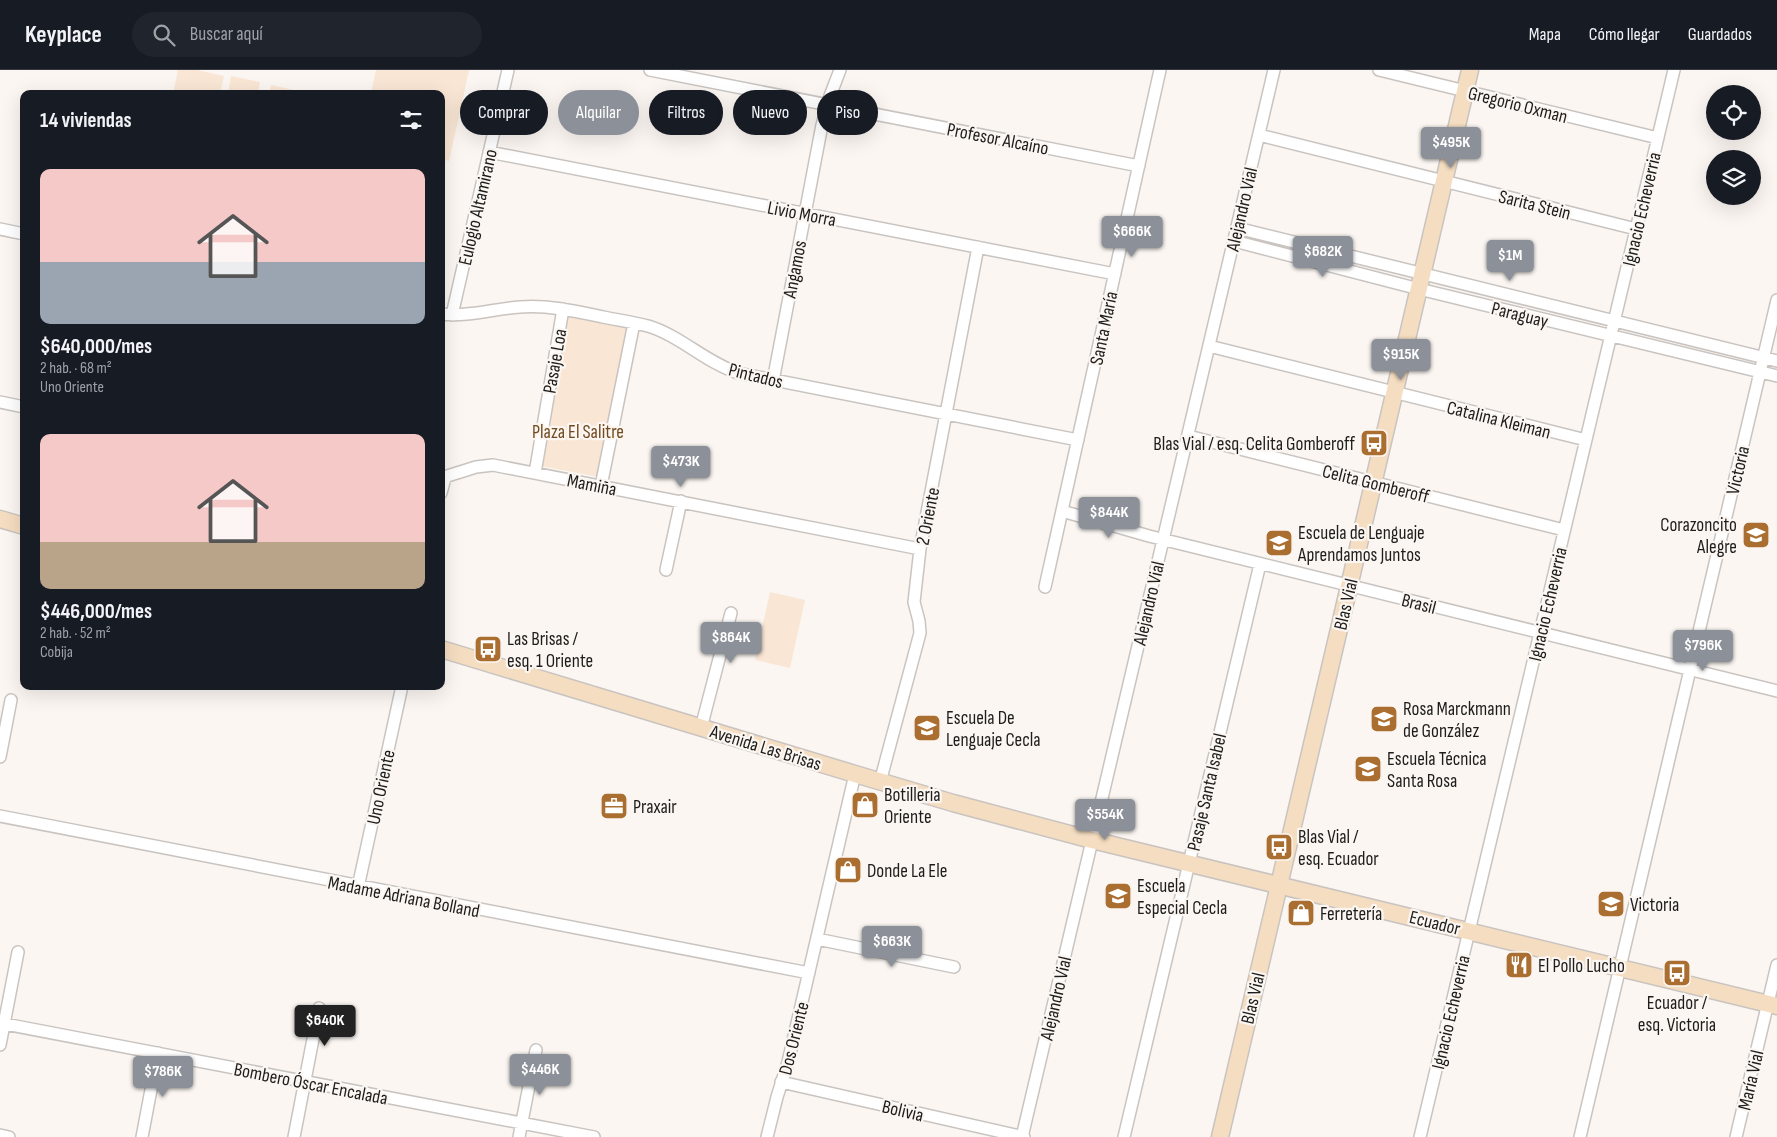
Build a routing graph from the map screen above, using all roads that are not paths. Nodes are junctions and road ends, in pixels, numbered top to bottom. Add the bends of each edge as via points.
1 (508, 70) edge
2 (650, 70) edge
3 (840, 70) edge
4 (1160, 70) edge
5 (1274, 70) edge
6 (1379, 70) edge
7 (1470, 70) edge
8 (1674, 70) edge
9 (833, 90) edge
10 (1465, 91) junction
11 (817, 103) edge
12 (878, 115) edge
13 (821, 135) edge
14 (1259, 135) junction
15 (1658, 138) junction
16 (489, 152) junction
17 (1139, 166) junction
18 (1444, 181) junction
19 (804, 214) junction
20 (1237, 228) junction
21 (0, 229) edge
22 (1636, 229) junction
23 (20, 233) edge
24 (1234, 241) junction
25 (978, 247) junction
26 (1115, 274) junction
27 (1420, 282) junction
28 (1777, 300) edge
29 (563, 309) junction
30 (447, 315) edge
31 (1614, 321) junction
32 (634, 323) junction
33 (1611, 336) junction
34 (1209, 346) junction
35 (1763, 358) junction
36 (1777, 361) edge
37 (1760, 372) junction
38 (1777, 376) edge
39 (772, 381) junction
40 (1394, 393) junction
41 (0, 402) edge
42 (20, 406) edge
43 (947, 416) junction
44 (1188, 436) junction
45 (1078, 440) junction
46 (1586, 440) junction
47 (535, 473) junction
48 (445, 477) edge
49 (1373, 482) junction
50 (601, 486) junction
51 (681, 501) junction
52 (1062, 511) junction
53 (0, 519) edge
54 (20, 525) edge
55 (1564, 530) junction
56 (1163, 540) junction
57 (920, 549) junction
58 (1260, 564) junction
59 (666, 570) dead end
60 (1349, 586) junction
61 (1046, 587) dead end
62 (730, 613) dead end
63 (1540, 633) junction
64 (445, 650) edge
65 (1690, 670) junction
66 (401, 690) edge
67 (1777, 691) edge
68 (11, 700) dead end
69 (701, 728) junction
70 (0, 756) edge
71 (855, 774) junction
72 (880, 782) junction
73 (0, 816) edge
74 (1092, 840) junction
75 (1189, 863) junction
76 (1279, 884) junction
77 (358, 887) junction
78 (1469, 930) junction
79 (817, 939) junction
80 (18, 952) dead end
81 (1777, 965) edge
82 (954, 967) dead end
83 (1620, 967) junction
84 (809, 973) junction
85 (1772, 1005) edge
86 (319, 1008) dead end
87 (2, 1023) edge
88 (0, 1045) edge
89 (536, 1050) dead end
90 (158, 1053) junction
91 (305, 1082) junction
92 (781, 1082) junction
93 (522, 1123) junction
94 (0, 1135) edge
95 (9, 1137) edge
96 (142, 1137) edge
97 (294, 1137) edge
98 (519, 1137) edge
99 (594, 1137) edge
100 (767, 1137) edge
101 (1023, 1137) edge
102 (1124, 1137) edge
103 (1220, 1137) edge
104 (1420, 1137) edge
105 (1580, 1137) edge
106 (1736, 1137) edge

1 - 16 street, Eulogio Altamirano
2 - 11 street, Profesor Alcaíno
3 - 9 street, Angamos
4 - 17 street, Santa María
5 - 14 street, Alejandro Vial
6 - 10 street, Gregorio Oxman
7 - 10 street, Blas Vial
8 - 15 street, Ignacio Echeverria
10 - 15 street, Gregorio Oxman
10 - 18 street, Blas Vial
12 - 17 street, Profesor Alcaíno
13 - 19 street, Angamos
14 - 18 street, Sarita Stein
14 - 20 street, Alejandro Vial
15 - 22 street, Ignacio Echeverria
16 - 19 street, Livio Morra
16 - 30 street, Eulogio Altamirano
17 - 26 street, Santa María
18 - 22 street, Sarita Stein
18 - 27 street, Blas Vial
19 - 25 street, Livio Morra
19 - 39 street, Angamos
20 - 24 street, Alejandro Vial
20 - 27 street, Paraguay
21 - 23 street
22 - 31 street, Ignacio Echeverria
24 - 27 street, Paraguay
24 - 34 street, Alejandro Vial
25 - 26 street, Livio Morra
25 - 43 street, 2 Oriente
26 - 45 street, Santa María
27 - 31 street, Paraguay
27 - 33 street, Paraguay
27 - 40 street, Blas Vial
28 - 35 street, Victoria
29 - 30 street, Pintados via 518,307
29 - 32 street, Pintados
29 - 47 street, Pasaje Loa
31 - 33 street, Ignacio Echeverria
31 - 35 street, Paraguay
32 - 39 street, Pintados via 660,330 728,370
32 - 50 street
33 - 37 street, Paraguay
33 - 46 street, Ignacio Echeverria
34 - 40 street, Catalina Kleiman
34 - 44 street, Alejandro Vial
35 - 36 street, Paraguay
35 - 37 street, Victoria
37 - 38 street, Paraguay
37 - 65 street, Victoria
39 - 43 street, Pintados
40 - 46 street, Catalina Kleiman
40 - 49 street, Blas Vial
41 - 42 street
43 - 45 street, Pintados
43 - 57 street, 2 Oriente
44 - 49 street, Celita Gomberoff
44 - 56 street, Alejandro Vial
45 - 52 street, Santa María
46 - 55 street, Ignacio Echeverria
47 - 48 street, Mamiña via 484,466
47 - 50 street, Mamiña
49 - 55 street, Celita Gomberoff
49 - 60 street, Blas Vial
50 - 51 street, Mamiña
51 - 57 street, Mamiña
51 - 59 street
52 - 56 street, Brasil
52 - 61 street, Santa María
53 - 54 street
55 - 63 street, Ignacio Echeverria
56 - 58 street, Brasil
56 - 74 street, Alejandro Vial
57 - 72 street, 2 Oriente via 914,602 920,633
58 - 60 street, Brasil
58 - 75 street, Pasaje Santa Isabel
60 - 63 street, Brasil
60 - 76 street, Blas Vial
62 - 69 street
63 - 65 street, Brasil
63 - 78 street, Ignacio Echeverria
64 - 69 street, Avenida Las Brisas
65 - 67 street, Brasil
65 - 83 street, Victoria
66 - 77 street, Uno Oriente
68 - 70 street
69 - 71 street, Avenida Las Brisas
71 - 72 street, Avenida Las Brisas
71 - 79 street, Dos Oriente
72 - 74 street, Avenida Las Brisas
73 - 77 street, Madame Adriana Bolland
74 - 75 street, Ecuador
74 - 101 street, Alejandro Vial
75 - 76 street, Ecuador
75 - 102 street, Pasaje Santa Isabel
76 - 78 street, Ecuador
76 - 103 street, Blas Vial
77 - 84 street, Madame Adriana Bolland
78 - 83 street, Ecuador
78 - 104 street, Ignacio Echeverria
79 - 82 street
79 - 84 street, Dos Oriente
80 - 87 street
81 - 85 street, María Vial
83 - 85 street, Ecuador
83 - 105 street, Victoria
84 - 92 street, Dos Oriente
85 - 106 street, María Vial
86 - 91 street
87 - 88 street
87 - 90 street, Bombero Óscar Encalada
89 - 93 street
90 - 91 street, Bombero Óscar Encalada
90 - 96 street
91 - 93 street, Bombero Óscar Encalada
91 - 97 street
92 - 100 street, Dos Oriente
92 - 101 street, Bolivia
93 - 98 street
93 - 99 street, Bombero Óscar Encalada
94 - 95 street

